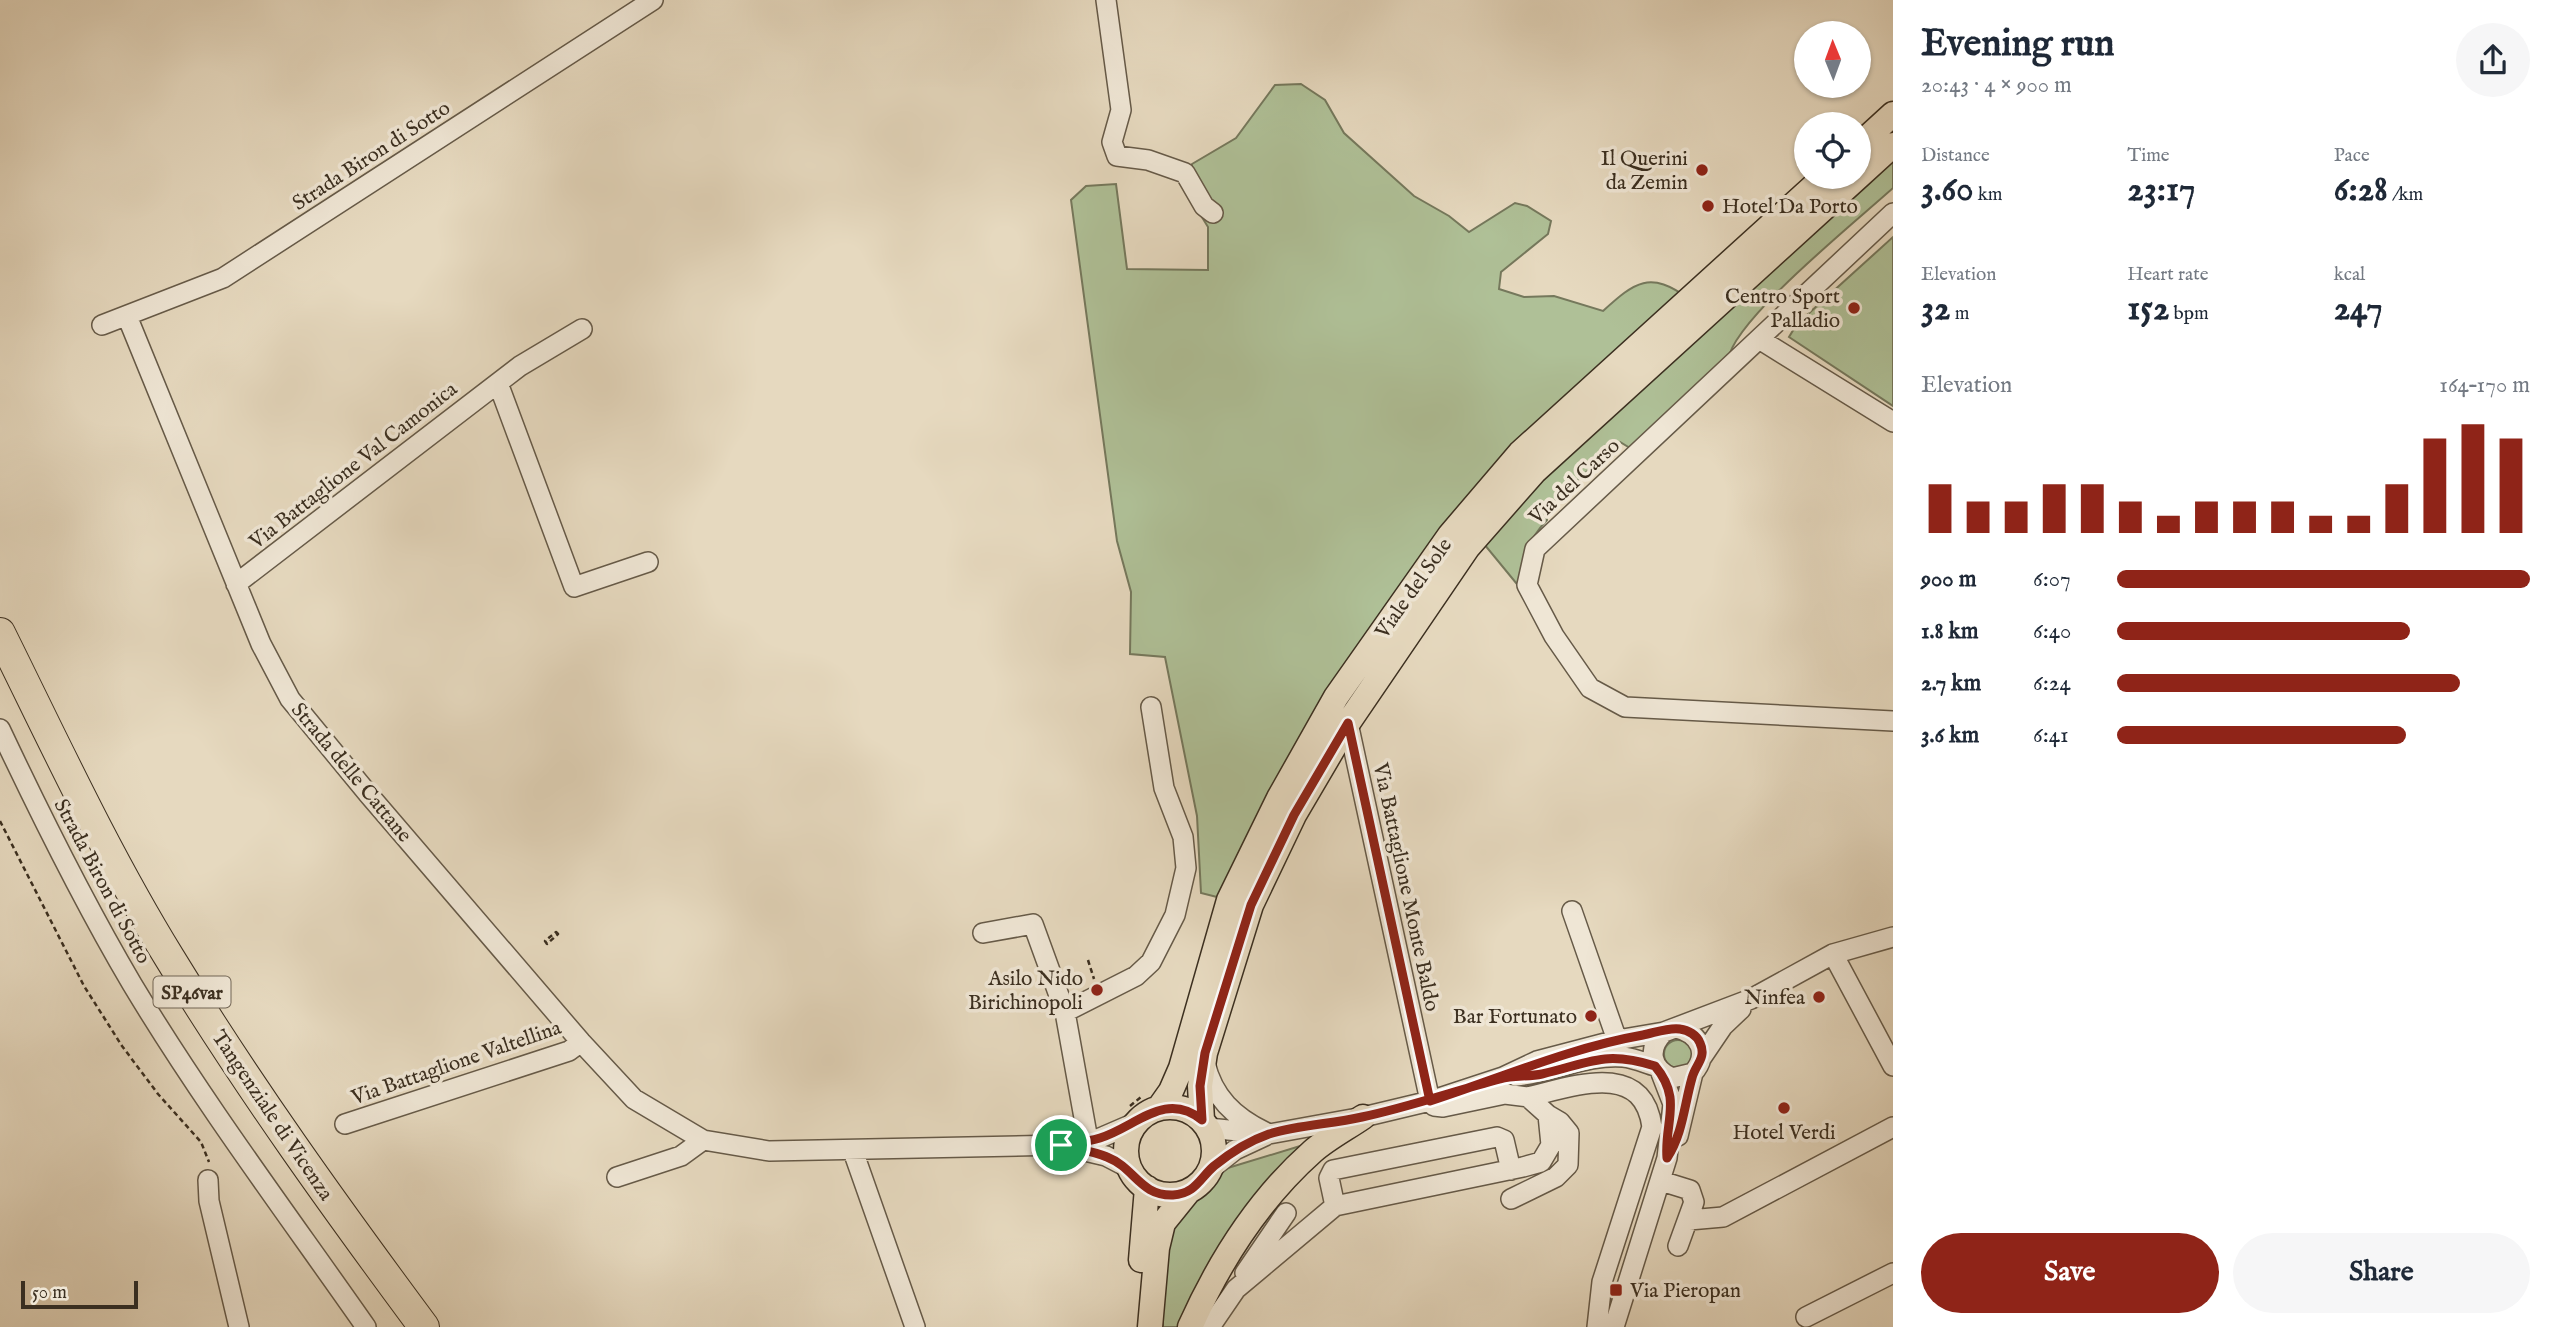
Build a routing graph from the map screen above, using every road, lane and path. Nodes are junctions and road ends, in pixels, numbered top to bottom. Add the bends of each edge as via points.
1 (653, 0) edge
2 (1106, 0) edge
3 (1893, 114) edge
4 (1871, 134) edge
5 (1893, 145) edge
6 (1871, 165) edge
7 (1811, 189) edge
8 (1845, 189) edge
9 (1213, 213) dead end
10 (1893, 213) edge
11 (127, 316) junction
12 (102, 325) dead end
13 (582, 329) dead end
14 (1759, 339) junction
15 (498, 383) junction
16 (1893, 422) edge
17 (649, 562) dead end
18 (236, 584) junction
19 (0, 633) edge
20 (1151, 707) dead end
21 (1893, 721) edge
22 (1348, 723) junction
23 (0, 729) edge
24 (0, 821) edge
25 (1572, 911) dead end
26 (983, 933) dead end
27 (1893, 937) edge
28 (1833, 954) junction
29 (1751, 999) junction
30 (1065, 1012) junction
31 (1670, 1030) junction
32 (1617, 1040) junction
33 (581, 1042) junction
34 (1204, 1058) junction
35 (1698, 1065) junction
36 (1893, 1066) edge
37 (1658, 1070) junction
38 (1503, 1077) junction
39 (1528, 1097) junction
40 (1430, 1101) junction
41 (1151, 1102) junction
42 (1548, 1115) junction
43 (1131, 1116) junction
44 (1363, 1117) junction
45 (345, 1124) dead end
46 (1205, 1124) junction
47 (1893, 1127) edge
48 (1269, 1134) junction
49 (703, 1140) junction
50 (1088, 1140) junction
51 (1061, 1145) junction
52 (853, 1151) junction
53 (1667, 1158) junction
54 (1129, 1168) junction
55 (1211, 1169) junction
56 (1511, 1170) junction
57 (617, 1177) dead end
58 (208, 1180) joint
59 (1661, 1181) junction
60 (1147, 1188) junction
61 (1188, 1192) junction
62 (1511, 1199) dead end
63 (1335, 1206) junction
64 (1286, 1213) dead end
65 (1689, 1220) junction
66 (1678, 1246) dead end
67 (1893, 1273) edge
68 (1236, 1289) junction
69 (1806, 1317) dead end
70 (239, 1327) edge
71 (366, 1327) edge
72 (424, 1327) edge
73 (915, 1327) edge
74 (1136, 1327) edge
75 (1150, 1327) edge
76 (1190, 1327) edge
77 (1210, 1327) edge
78 (1597, 1327) edge
79 (1614, 1327) edge

1 - 11 street, Strada Biron di Sotto via 223,278
2 - 9 street via 1121,110 1112,142 1116,156 1148,160 1185,173
3 - 4 main road
5 - 6 main road, Viale del Sole
7 - 41 main road, Viale del Sole via 1520,453 1450,535 1336,697 1279,798 1229,900 1181,1068 1171,1091
8 - 22 main road, Viale del Sole via 1534,471 1468,547
10 - 14 street, Via del Carso
11 - 12 street, Strada Biron di Sotto
11 - 18 street, Strada delle Cattane
13 - 15 street, Via Battaglione Val Camonica
14 - 16 street
14 - 21 street, Via del Carso via 1535,549 1527,585 1553,636 1590,688 1625,707
15 - 17 street via 575,587
15 - 18 street, Via Battaglione Val Camonica
18 - 33 street, Strada delle Cattane via 290,699
19 - 72 highway, Tangenziale di Vicenza / SP46var via 81,798 168,956 311,1175
20 - 30 street via 1164,788 1183,837 1186,867 1175,915 1151,962 1136,976
22 - 34 main road, Viale del Sole via 1294,815 1251,905
22 - 40 street, Via Battaglione Monte Baldo
23 - 71 street, Strada Biron di Sotto via 60,856 133,985
24 - 58 path via 84,986 143,1075 201,1142 209,1163
25 - 32 street
26 - 30 street via 1033,924
27 - 28 street
28 - 29 street
28 - 36 street
29 - 31 street
29 - 35 street via 1723,1026
30 - 50 street
31 - 32 street
31 - 35 street via 1691,1032 1700,1043
31 - 37 street via 1655,1041 1651,1053
32 - 38 street via 1537,1061
33 - 45 street, Via Battaglione Valtellina via 569,1051
33 - 49 street, Strada delle Cattane via 634,1099
34 - 46 main road via 1200,1086
34 - 48 street via 1209,1080 1223,1103 1244,1122
35 - 37 street via 1672,1078
35 - 53 street
37 - 38 street via 1626,1057 1612,1057 1540,1074
37 - 53 street via 1673,1104
38 - 40 street
39 - 40 street via 1505,1094 1443,1107
39 - 42 street
39 - 78 street via 1585,1083 1616,1083 1637,1092 1649,1107 1652,1127 1602,1282
40 - 44 street
41 - 43 main road, Viale del Sole
41 - 43 path
41 - 46 main road via 1186,1110
42 - 56 street via 1551,1145 1541,1162
42 - 62 street via 1569,1133 1568,1165 1556,1177
43 - 50 street, Strada delle Cattane
43 - 54 main road
44 - 48 street
44 - 76 main road via 1315,1150 1265,1201 1206,1290
46 - 48 street
46 - 55 main road via 1214,1141
47 - 65 street via 1723,1217
48 - 55 street via 1235,1150
49 - 52 street, Strada delle Cattane via 769,1151
49 - 57 street via 681,1156
50 - 51 street, Strada delle Cattane
51 - 52 street, Strada delle Cattane
51 - 54 street, Strada delle Cattane via 1106,1156
52 - 73 street
53 - 59 street
54 - 60 main road
55 - 61 main road
56 - 63 street
56 - 63 street via 1504,1140 1497,1137 1333,1170 1329,1178
58 - 70 street via 211,1212
59 - 65 street via 1690,1190 1694,1202
59 - 79 street
60 - 61 main road via 1171,1195
60 - 74 main road
61 - 75 main road via 1163,1223
63 - 68 street
64 - 68 street
65 - 66 street
67 - 69 street
68 - 77 street

